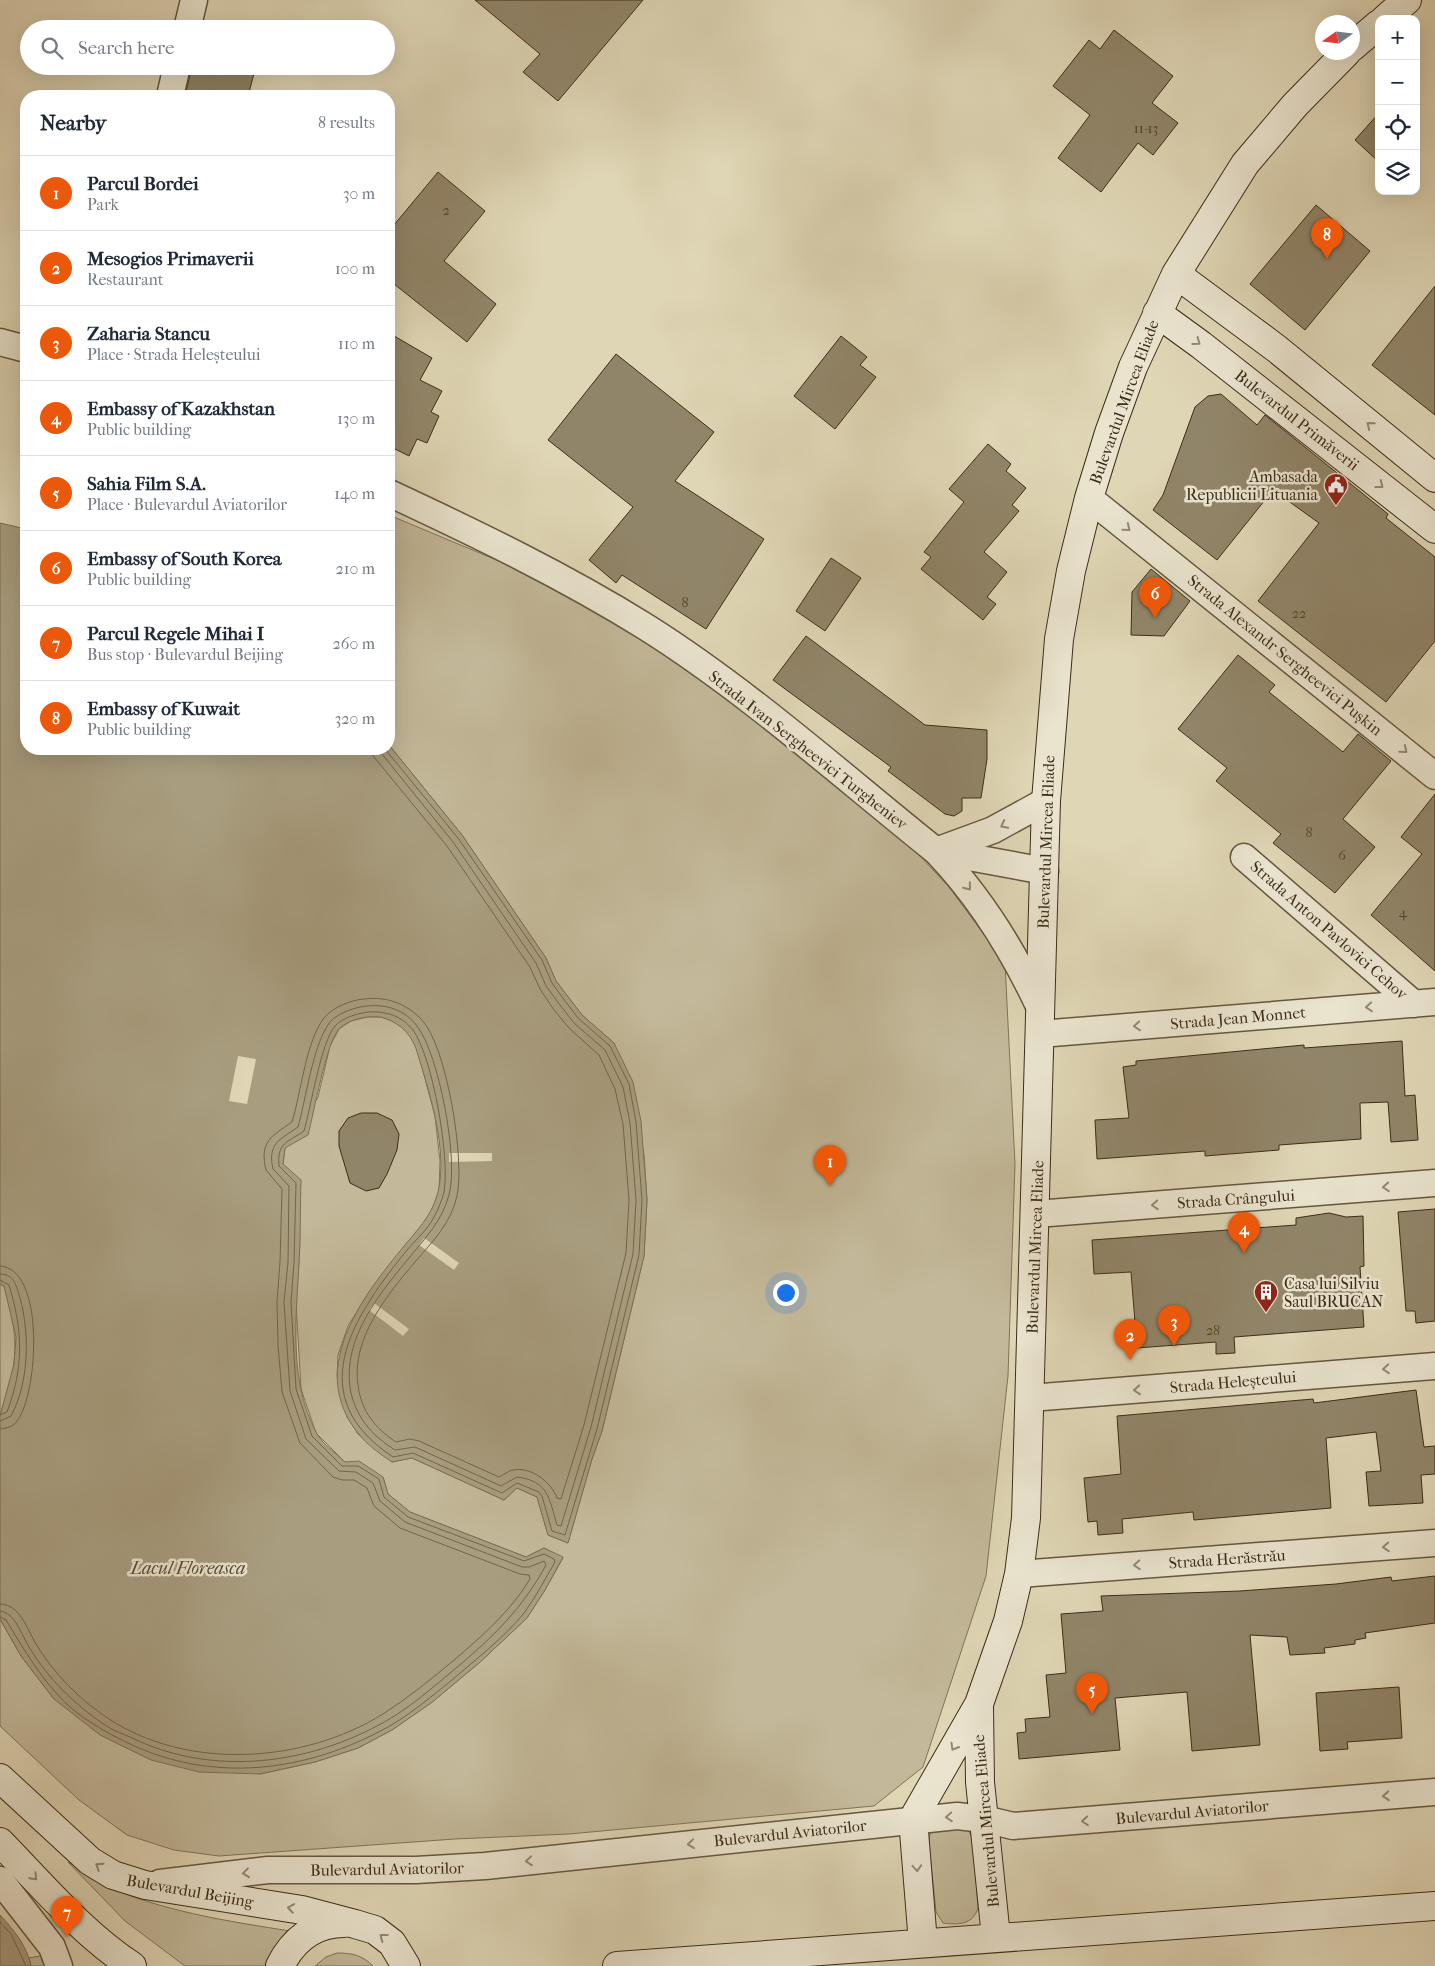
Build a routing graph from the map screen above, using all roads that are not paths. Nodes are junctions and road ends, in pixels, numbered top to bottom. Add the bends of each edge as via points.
1 (194, 0) edge
2 (1407, 0) edge
3 (1390, 15) edge
4 (189, 20) edge
5 (1375, 27) edge
6 (1360, 40) edge
7 (1339, 60) edge
8 (175, 75) edge
9 (171, 90) edge
10 (1176, 274) junction
11 (1157, 313) junction
12 (0, 342) edge
13 (20, 347) edge
14 (1435, 478) edge
15 (395, 496) edge
16 (1089, 498) junction
17 (1435, 529) edge
18 (1435, 776) edge
19 (1046, 801) junction
20 (936, 851) junction
21 (1244, 857) dead end
22 (1045, 871) junction
23 (1424, 1003) edge
24 (1040, 1021) junction
25 (1435, 1183) edge
26 (1036, 1214) junction
27 (1435, 1366) edge
28 (1030, 1398) junction
29 (1435, 1544) edge
30 (1019, 1574) junction
31 (979, 1704) junction
32 (0, 1778) edge
33 (1435, 1792) edge
34 (984, 1819) junction
35 (913, 1820) junction
36 (0, 1842) edge
37 (0, 1880) edge
38 (145, 1885) junction
39 (1435, 1906) edge
40 (355, 1924) junction
41 (996, 1936) junction
42 (923, 1943) junction
43 (121, 1961) edge
44 (411, 1964) edge
45 (60, 1966) edge
46 (280, 1966) edge
47 (617, 1966) edge

1 - 4 street
2 - 3 street
5 - 6 street
7 - 10 street, Bulevardul Mircea Eliade via 1295,105 1245,164
8 - 9 street
10 - 11 street, Bulevardul Mircea Eliade
14 -> 10 street via 1277,349
11 - 16 street, Bulevardul Mircea Eliade via 1133,367
11 -> 17 street, Bulevardul Primăverii
12 - 13 street
15 - 20 street, Strada Ivan Sergheevici Turgheniev via 520,555 647,628 753,703
16 -> 18 street, Strada Alexandr Sergheevici Pușkin
16 - 19 street, Bulevardul Mircea Eliade via 1059,639
19 -> 20 street via 993,830
19 - 22 street, Bulevardul Mircea Eliade
20 - 22 street, Strada Ivan Sergheevici Turgheniev
20 -> 24 street, Strada Ivan Sergheevici Turgheniev via 976,897 1000,932
21 - 23 street, Strada Anton Pavlovici Cehov
22 - 24 street, Bulevardul Mircea Eliade
23 -> 24 street, Strada Jean Monnet
24 - 26 street, Bulevardul Mircea Eliade
25 -> 26 street, Strada Crângului
26 - 28 street, Bulevardul Mircea Eliade
27 -> 28 street, Strada Heleșteului
28 - 30 street, Bulevardul Mircea Eliade via 1026,1518
29 -> 30 street, Strada Herăstrău
30 - 31 street, Bulevardul Mircea Eliade via 1008,1621
31 - 34 street, Bulevardul Mircea Eliade
31 -> 35 street, Bulevardul Mircea Eliade
38 -> 32 street, Bulevardul Beijing via 114,1875 90,1861
33 -> 34 street, Bulevardul Aviatorilor via 1013,1826
34 -> 35 street, Bulevardul Aviatorilor via 957,1816
34 - 41 street, Bulevardul Mircea Eliade
35 -> 38 street, Bulevardul Aviatorilor via 485,1866 416,1870 268,1870
35 -> 42 street
36 -> 43 street
37 - 45 street via 52,1947
40 -> 38 street, Bulevardul Beijing via 302,1910
39 - 41 street
44 -> 40 street, Bulevardul Beijing via 375,1930
40 - 46 street, Bulevardul Beijing via 328,1924 304,1935
41 - 42 street
42 - 47 street

